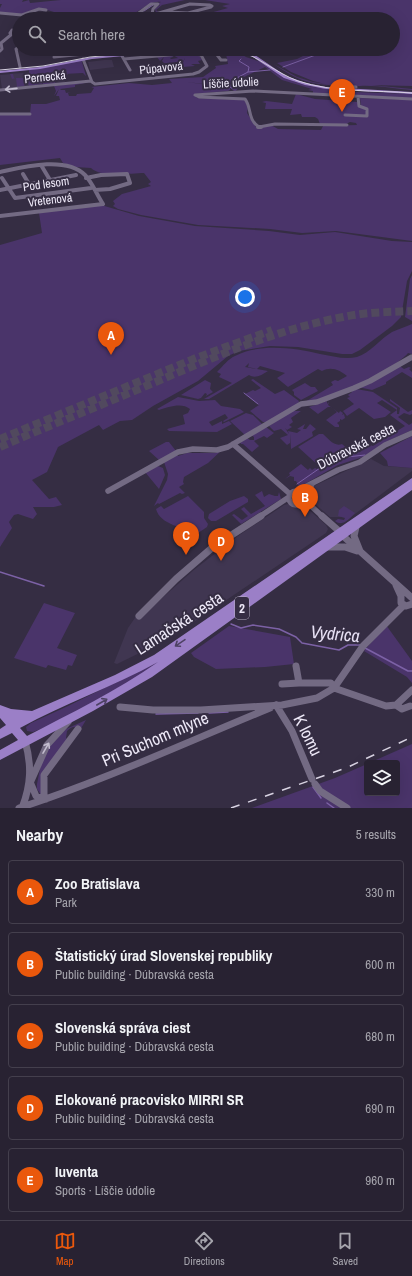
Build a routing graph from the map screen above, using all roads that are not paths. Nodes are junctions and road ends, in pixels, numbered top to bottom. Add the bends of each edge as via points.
1 (46, 10) dead end
2 (163, 11) junction
3 (31, 12) edge
4 (140, 12) edge
5 (153, 12) edge
6 (159, 12) edge
7 (176, 12) edge
8 (191, 12) edge
9 (1, 13) edge
10 (12, 14) edge
11 (12, 30) dead end
12 (0, 52) edge
13 (18, 56) edge
14 (73, 56) edge
15 (128, 56) edge
16 (133, 56) edge
17 (202, 56) edge
18 (217, 56) edge
19 (254, 56) edge
20 (260, 56) edge
21 (123, 57) junction
22 (84, 59) junction
23 (226, 60) dead end
24 (20, 66) junction
25 (0, 70) edge
26 (130, 70) dead end
27 (92, 82) junction
28 (0, 90) edge
29 (351, 90) junction
30 (412, 92) edge
31 (358, 96) junction
32 (412, 99) edge
33 (0, 114) edge
34 (30, 114) dead end
35 (345, 115) dead end
36 (348, 125) dead end
37 (40, 165) junction
38 (0, 172) edge
39 (23, 174) dead end
40 (76, 174) dead end
41 (2, 178) dead end
42 (86, 178) junction
43 (50, 180) junction
44 (29, 184) junction
45 (8, 189) junction
46 (93, 189) junction
47 (0, 190) edge
48 (0, 216) edge
49 (412, 357) edge
50 (412, 433) edge
51 (233, 444) junction
52 (412, 481) edge
53 (310, 485) junction
54 (412, 486) edge
55 (108, 491) dead end
56 (291, 496) junction
57 (302, 499) junction
58 (311, 506) junction
59 (356, 528) junction
60 (341, 533) junction
61 (327, 548) junction
62 (361, 553) junction
63 (406, 596) edge
64 (412, 604) edge
65 (404, 605) junction
66 (139, 616) dead end
67 (296, 666) dead end
68 (299, 683) junction
69 (282, 684) dead end
70 (334, 688) junction
71 (412, 690) edge
72 (276, 705) junction
73 (396, 705) junction
74 (410, 706) dead end
75 (120, 707) dead end
76 (0, 709) edge
77 (32, 716) junction
78 (0, 717) edge
79 (72, 718) junction
80 (12, 727) junction
81 (78, 729) dead end
82 (0, 734) edge
83 (25, 742) junction
84 (0, 755) edge
85 (30, 784) junction
86 (46, 799) junction
87 (21, 808) edge
88 (347, 808) edge

1 - 3 street
2 - 6 street
2 - 7 street
2 - 8 street via 190,4 212,6
4 - 5 street via 151,4 158,4
9 - 10 street
11 - 12 street via 12,34 1,43
13 - 24 street
14 - 24 main road
15 - 21 main road
16 - 21 street, Púpavová
17 - 27 street, Púpavová via 207,66 195,74
18 - 23 street, Púpavová via 220,60
19 - 29 main road via 285,77 298,82 316,87
20 - 29 main road via 299,79
21 - 22 main road
21 - 26 street
22 - 25 main road via 40,68
22 - 27 street
24 - 25 main road
27 -> 28 street, Pernecká
29 - 30 main road
29 - 31 street, Líščie údolie
29 - 36 street, Líščie údolie via 253,91 195,95 245,99 249,104 249,114 258,127 273,124
31 - 32 street, Líščie údolie
31 - 35 street via 359,106 367,109 367,116
33 - 34 street
37 - 38 street
37 - 42 street via 57,164 75,168
37 - 43 street
39 - 44 street
40 - 43 street
41 - 45 street
42 - 46 street
42 - 46 street via 127,174 130,183 110,189
43 - 44 street
44 - 45 street
45 - 46 street, Pod lesom via 13,197 17,198
45 - 47 street
46 - 48 street, Vretenová via 103,204
49 - 51 street via 365,383 317,402 301,404
50 - 53 street, Dúbravská cesta
51 - 55 street via 223,449 178,452
51 - 56 street
52 - 60 main road, Lamačská cesta / 2
53 - 56 street, Dúbravská cesta
53 - 57 street, Dúbravská cesta
53 - 58 street, Dúbravská cesta via 308,492
54 - 59 main road, Lamačská cesta / 2
56 - 57 street via 300,493
56 - 57 street via 295,503
56 - 66 street, Dúbravská cesta via 213,547
57 - 58 street
58 - 60 street
59 - 60 main road, Lamačská cesta / 2
59 - 62 street via 354,536
60 - 61 main road, Lamačská cesta / 2
60 - 62 street
60 -> 77 main road, Lamačská cesta / 2 via 157,658 130,673
61 - 62 street via 349,548
79 -> 61 main road, Lamačská cesta / 2 via 154,671
62 - 63 street
63 - 65 street via 400,601
64 - 65 street
65 - 70 street via 362,648
67 - 68 street
68 - 69 street
68 - 70 street via 331,683
70 - 72 street via 312,699
70 - 73 street via 375,704
71 - 73 street
72 - 75 street via 193,711
72 - 86 street, Pri Suchom mlyne
72 - 88 street, K lomu via 292,731 320,791
73 - 74 street via 402,709
76 - 77 main road, 2 via 9,714
76 - 80 main road, 2
77 - 80 main road, Lamačská cesta
77 - 83 main road via 23,729
78 - 80 main road, 2
79 - 83 main road, Lamačská cesta / 2
85 -> 79 street via 47,745
80 - 82 main road, Lamačská cesta
80 - 83 main road, 2
81 - 86 street via 44,775
83 - 84 main road, Lamačská cesta
83 - 85 street via 31,767
85 - 86 street via 36,796
85 - 87 street
86 - 87 street, Pri Suchom mlyne

